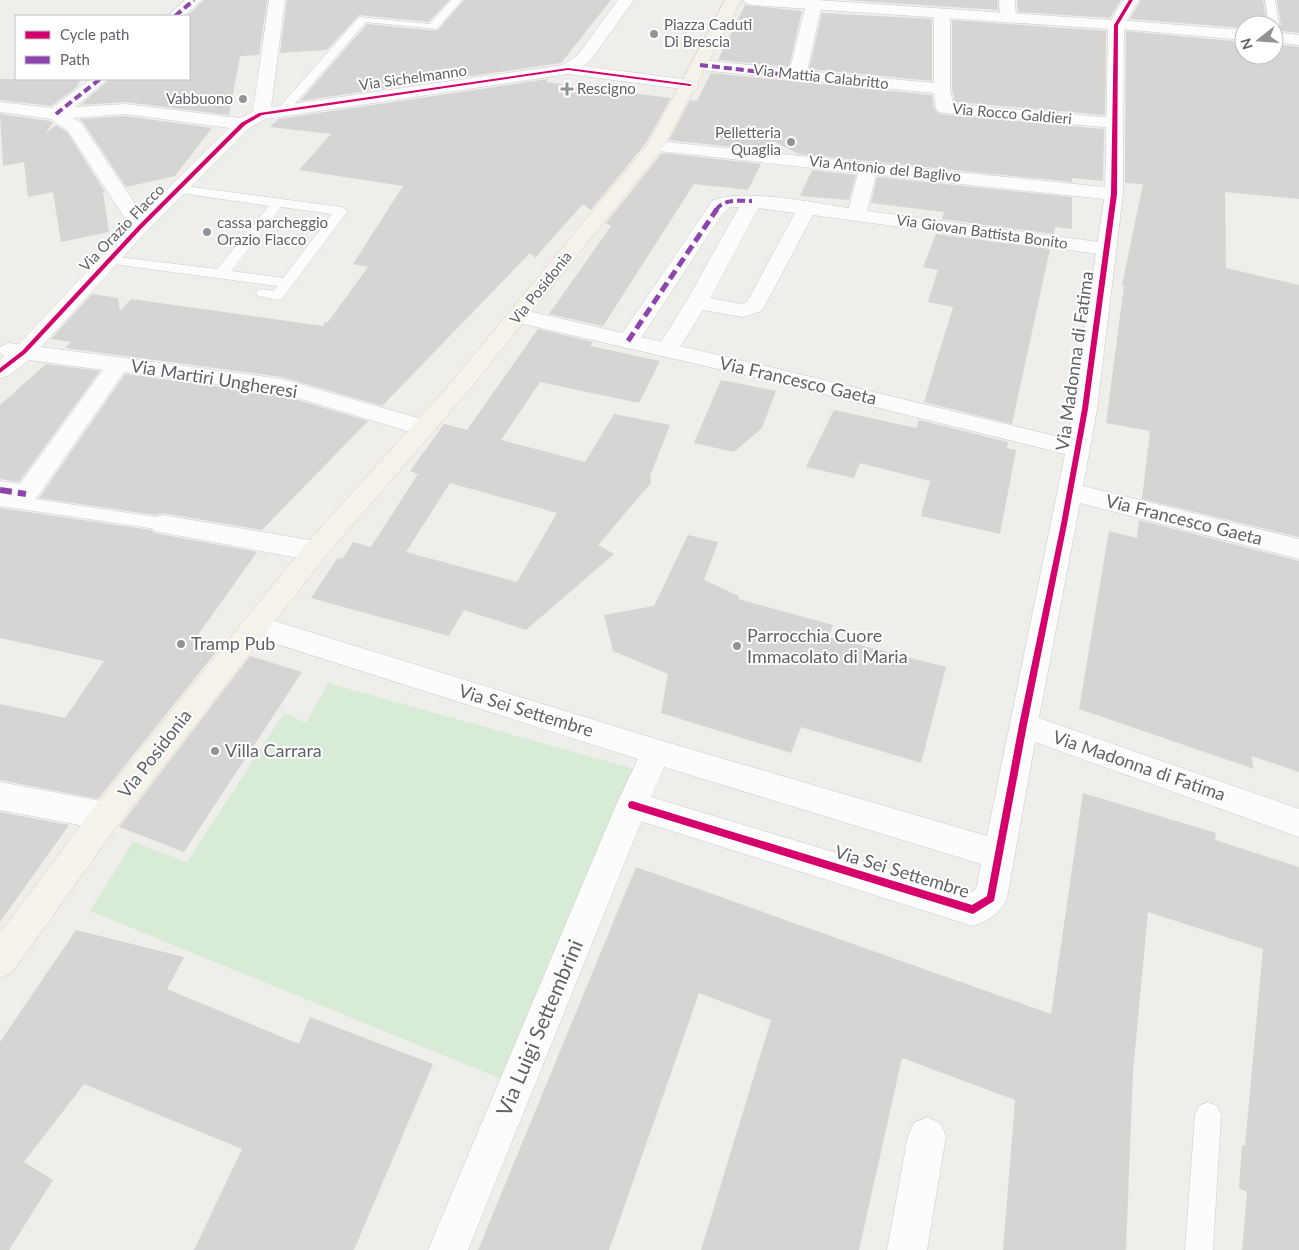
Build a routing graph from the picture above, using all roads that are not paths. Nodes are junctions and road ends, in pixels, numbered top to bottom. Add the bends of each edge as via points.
1 (194, 0) edge
2 (277, 0) edge
3 (457, 0) edge
4 (626, 0) edge
5 (733, 0) edge
6 (751, 0) edge
7 (1007, 0) edge
8 (1130, 0) edge
9 (1270, 0) edge
10 (825, 3) edge
11 (942, 13) junction
12 (176, 15) edge
13 (1272, 15) edge
14 (1008, 17) junction
15 (1116, 25) junction
16 (1234, 34) edge
17 (1284, 35) edge
18 (1299, 40) edge
19 (568, 69) junction
20 (695, 75) junction
21 (797, 76) junction
22 (99, 80) edge
23 (942, 89) junction
24 (0, 106) edge
25 (282, 111) junction
26 (56, 114) junction
27 (261, 114) junction
28 (1114, 123) junction
29 (243, 124) junction
30 (656, 146) junction
31 (869, 167) junction
32 (178, 189) junction
33 (1114, 194) junction
34 (330, 201) dead end
35 (752, 202) junction
36 (278, 203) junction
37 (807, 208) junction
38 (341, 211) junction
39 (857, 214) junction
40 (140, 227) junction
41 (1106, 249) junction
42 (110, 260) junction
43 (221, 274) junction
44 (287, 283) junction
45 (263, 293) dead end
46 (697, 302) junction
47 (519, 316) junction
48 (628, 341) junction
49 (0, 349) edge
50 (667, 350) junction
51 (24, 352) junction
52 (118, 365) junction
53 (0, 371) edge
54 (424, 428) junction
55 (1078, 449) junction
56 (0, 490) edge
57 (1070, 491) junction
58 (0, 500) edge
59 (164, 524) joint
60 (1299, 549) edge
61 (315, 551) junction
62 (255, 626) junction
63 (1023, 725) junction
64 (656, 752) junction
65 (0, 796) edge
66 (632, 805) junction
67 (106, 816) junction
68 (1299, 823) edge
69 (998, 854) junction
70 (0, 962) edge
71 (1208, 1115) dead end
72 (927, 1136) dead end
73 (448, 1250) edge
74 (907, 1250) edge
75 (1199, 1250) edge

1 - 12 street
2 - 27 street
3 - 25 lane via 433,27 363,19
4 - 19 street via 584,58
5 - 20 main road, Via Posidonia
6 - 10 street
7 - 14 street
8 - 15 street, Via Madonna di Fatima
9 - 13 lane
10 - 11 street
10 - 21 street
11 - 14 street
11 - 23 street, Via Rocco Galdieri
14 - 15 street
15 - 16 street
15 - 28 street, Via Madonna di Fatima
17 - 18 street
19 - 20 street, Via Mattia Calabritto
19 - 25 street, Via Sichelmanno
20 - 21 street, Via Mattia Calabritto
20 - 30 main road, Via Posidonia
21 - 23 street, Via Mattia Calabritto
22 - 26 street
23 - 28 street, Via Rocco Galdieri via 945,108
24 - 26 street, Via Orazio Flacco
25 - 27 street, Via Sichelmanno
26 - 29 street, Via Orazio Flacco via 125,109
26 - 40 street, Via Orazio Flacco via 75,127
27 - 29 street
28 - 33 street, Via Madonna di Fatima
29 - 32 street, Via Orazio Flacco
30 - 31 street, Via Antonio del Baglivo
30 - 47 main road, Via Posidonia
31 - 33 street, Via Antonio del Baglivo
31 - 39 street
32 - 36 lane
32 - 40 street, Via Orazio Flacco
33 - 41 street, Via Madonna di Fatima
34 - 38 lane via 347,203
35 - 37 street, Via Giovan Battista Bonito
35 - 46 street
35 - 48 street, Via Giovan Battista Bonito via 720,204
36 - 38 lane
36 - 43 lane
37 - 39 street, Via Giovan Battista Bonito
37 - 46 street via 755,306 743,311
38 - 44 lane
39 - 41 street, Via Giovan Battista Bonito
40 - 42 street, Via Orazio Flacco
41 - 55 street, Via Madonna di Fatima
42 - 43 lane
42 - 51 street, Via Orazio Flacco
43 - 44 lane
44 - 45 lane via 277,296
46 - 50 street
47 - 48 street, Via Francesco Gaeta
47 - 54 main road, Via Posidonia
48 - 50 street, Via Francesco Gaeta
49 - 51 street, Via Martiri Ungheresi
50 - 55 street, Via Francesco Gaeta
51 - 52 street, Via Martiri Ungheresi
51 - 53 street, Via Orazio Flacco
52 - 54 street, Via Martiri Ungheresi via 282,386
52 - 56 street via 26,494
54 - 61 main road, Via Posidonia
55 - 57 street, Via Madonna di Fatima
57 - 60 street, Via Francesco Gaeta
57 - 63 street, Via Madonna di Fatima
58 - 59 lane
59 - 61 street
61 - 62 main road, Via Posidonia
62 - 64 street, Via Sei Settembre
62 - 67 main road, Via Posidonia
63 - 68 street, Via Madonna di Fatima
63 - 69 street, Via Sei Settembre
64 - 66 street, Via Luigi Settembrini
64 - 69 street, Via Sei Settembre
65 - 67 street
66 - 69 street, Via Sei Settembre via 973,910 991,898
66 - 73 street, Via Luigi Settembrini
67 - 70 main road, Via Posidonia
71 - 75 lane
72 - 74 street

